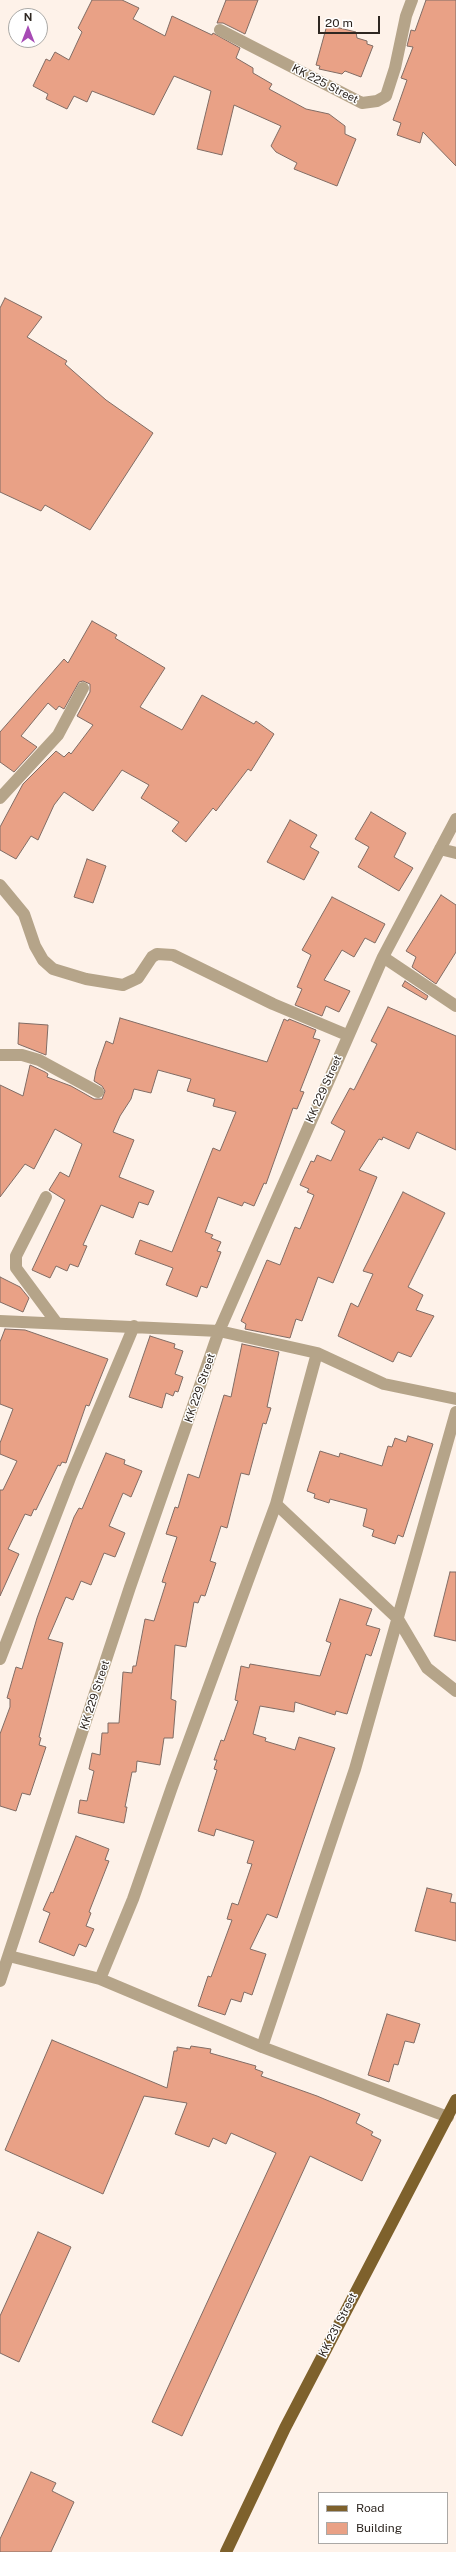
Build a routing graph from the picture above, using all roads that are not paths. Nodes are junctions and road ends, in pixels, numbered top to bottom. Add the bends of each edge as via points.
1 (412, 0) edge
2 (220, 30) dead end
3 (83, 688) dead end
4 (0, 798) edge
5 (456, 819) edge
6 (440, 849) junction
7 (456, 853) edge
8 (0, 885) edge
9 (383, 957) junction
10 (456, 1006) edge
11 (347, 1035) junction
12 (0, 1055) edge
13 (98, 1092) dead end
14 (46, 1197) dead end
15 (0, 1321) edge
16 (56, 1322) junction
17 (134, 1326) junction
18 (219, 1331) junction
19 (317, 1353) junction
20 (456, 1399) edge
21 (456, 1412) edge
22 (276, 1504) junction
23 (398, 1618) junction
24 (0, 1659) edge
25 (456, 1691) edge
26 (9, 1956) junction
27 (100, 1979) junction
28 (0, 1981) edge
29 (262, 2047) junction
30 (456, 2100) edge
31 (448, 2117) junction
32 (226, 2552) edge

1 - 2 street, KK 225 Street via 386,96 377,102 362,103
3 - 4 street via 58,734
5 - 6 street, KK 229 Street
6 - 7 street
6 - 9 street, KK 229 Street
8 - 11 street via 24,914 35,946 43,960 54,969 86,979 122,985 138,978 157,954 173,955 273,1004
9 - 10 street
9 - 11 street, KK 229 Street
11 - 18 street, KK 229 Street
12 - 13 street via 22,1055 39,1060
14 - 16 street via 16,1256 16,1268
15 - 16 street
16 - 17 street
17 - 18 street
17 - 24 street via 70,1478
18 - 19 street
18 - 26 street, KK 229 Street via 130,1588
19 - 20 street via 384,1384
19 - 22 street
21 - 23 street
22 - 23 street
22 - 27 street via 174,1779 133,1898
23 - 25 street via 427,1668
23 - 29 street via 355,1769
26 - 27 street
26 - 28 street, KK 229 Street
27 - 29 street
29 - 31 street
30 - 31 main road, KK 231 Street
31 - 32 main road, KK 231 Street via 285,2428

